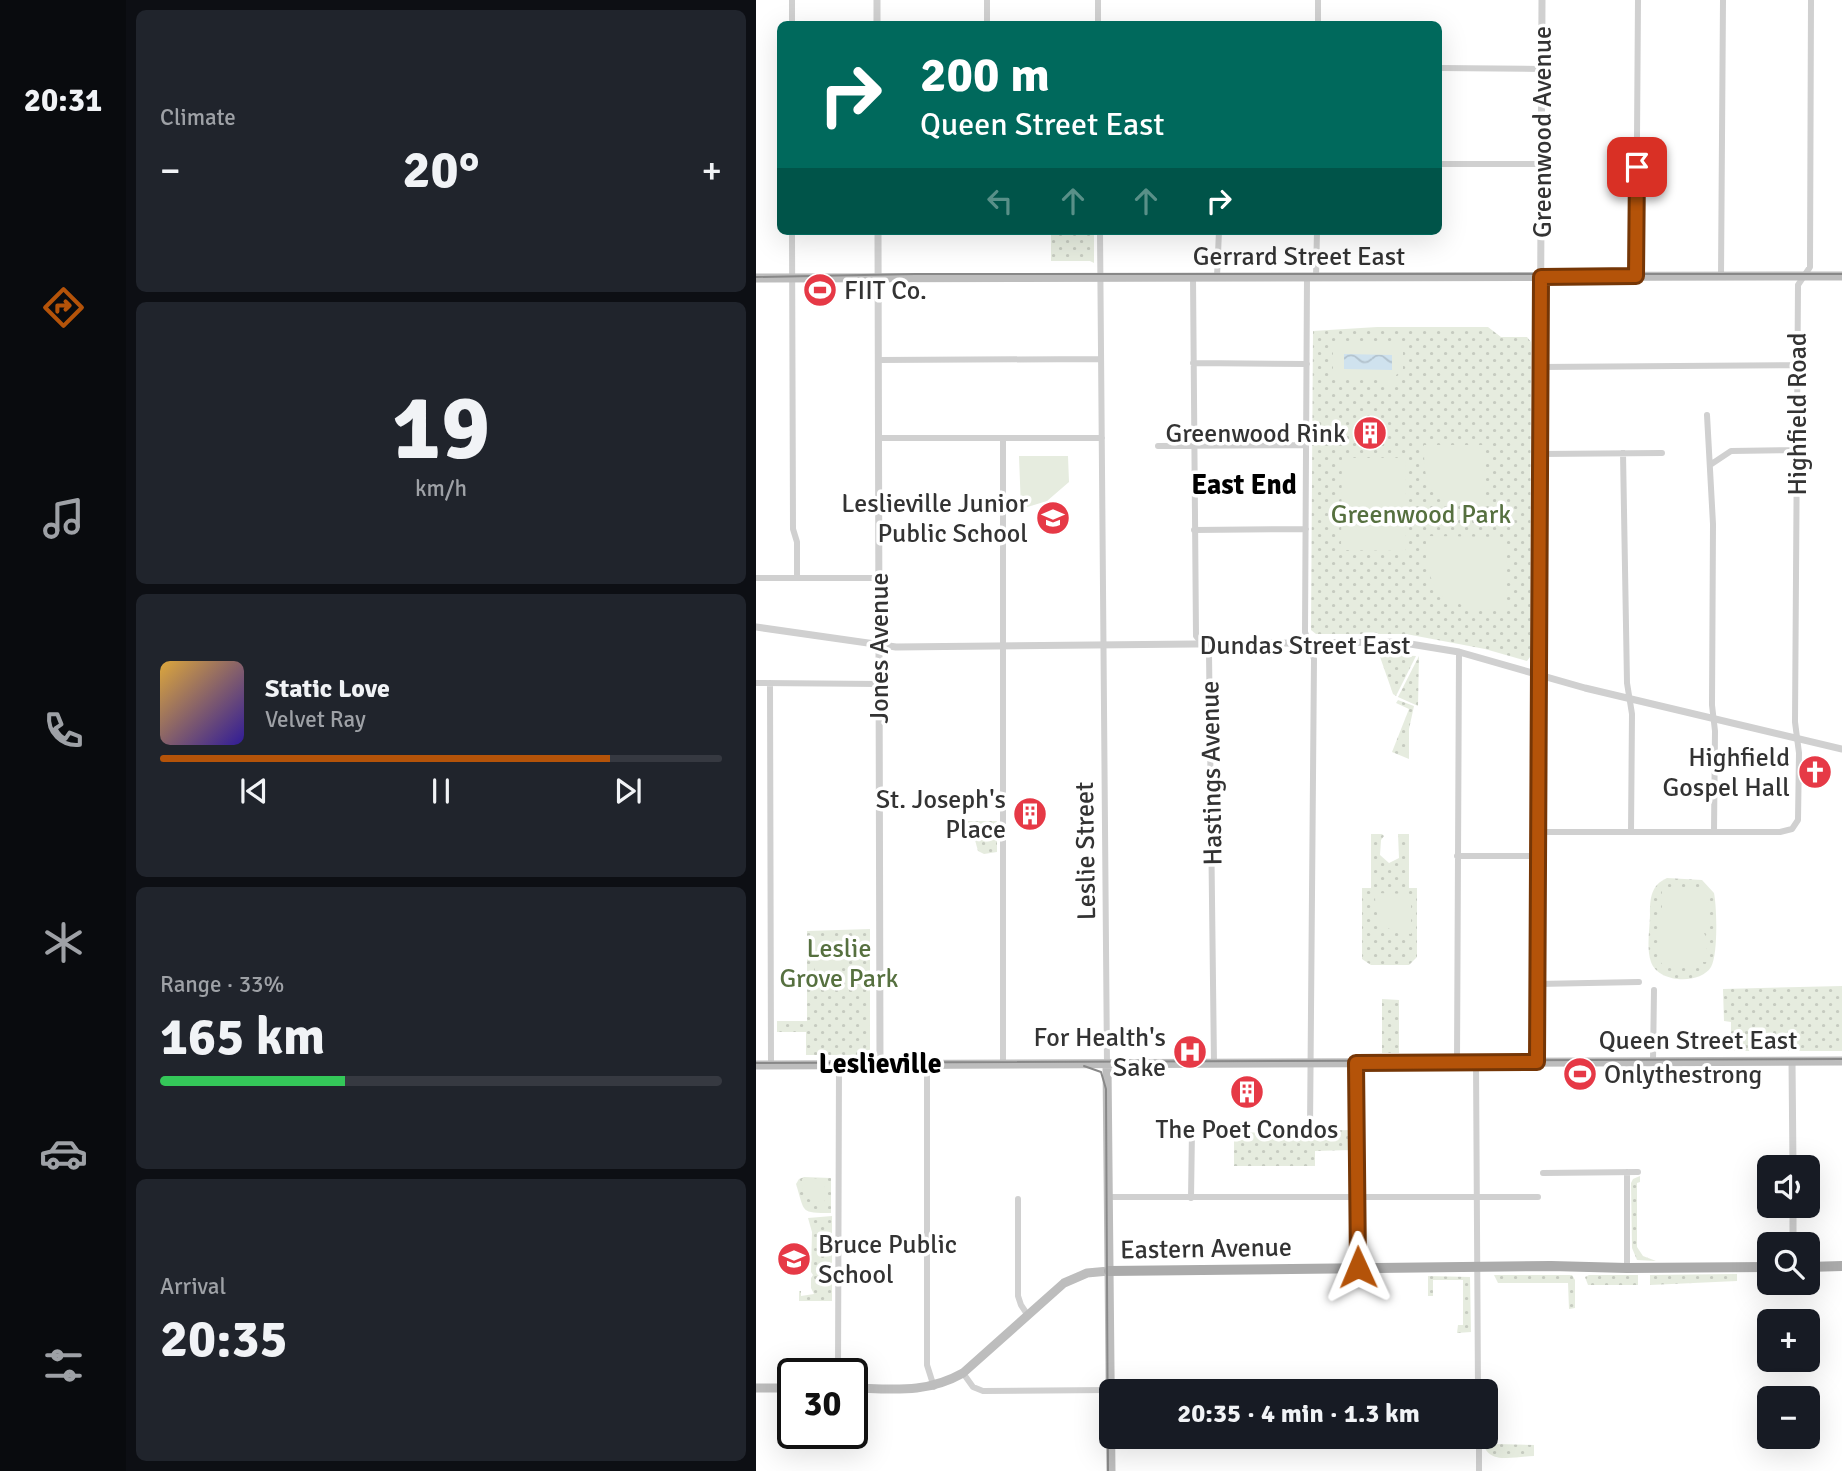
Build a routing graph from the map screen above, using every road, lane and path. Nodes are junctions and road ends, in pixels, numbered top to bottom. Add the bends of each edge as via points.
1 (792, 0) edge
2 (877, 0) edge
3 (987, 0) edge
4 (1098, 0) edge
5 (1318, 0) edge
6 (1542, 0) edge
7 (1638, 0) edge
8 (1723, 0) edge
9 (1811, 0) edge
10 (792, 21) edge
11 (877, 21) edge
12 (987, 21) edge
13 (1098, 21) edge
14 (1318, 21) edge
15 (1442, 68) edge
16 (1542, 69) junction
17 (1442, 164) edge
18 (1541, 164) junction
19 (792, 235) edge
20 (878, 235) edge
21 (1100, 235) edge
22 (1219, 235) edge
23 (1317, 235) edge
24 (1101, 276) junction
25 (1636, 276) junction
26 (1721, 276) junction
27 (1803, 276) junction
28 (1842, 276) edge
29 (878, 277) junction
30 (1193, 277) junction
31 (1217, 277) junction
32 (1312, 277) junction
33 (1541, 277) junction
34 (756, 278) edge
35 (792, 278) junction
36 (1101, 359) junction
37 (878, 360) junction
38 (1193, 363) junction
39 (1307, 363) junction
40 (1797, 365) junction
41 (1540, 367) junction
42 (1707, 415) dead end
43 (879, 438) junction
44 (1102, 438) junction
45 (1003, 439) junction
46 (1306, 445) junction
47 (1158, 446) dead end
48 (1194, 446) junction
49 (1797, 450) junction
50 (1623, 453) junction
51 (1662, 453) dead end
52 (1541, 454) junction
53 (1710, 465) junction
54 (1306, 529) junction
55 (1195, 530) junction
56 (797, 577) junction
57 (756, 578) edge
58 (878, 578) junction
59 (756, 627) edge
60 (1310, 644) junction
61 (880, 645) junction
62 (1203, 645) junction
63 (1104, 646) junction
64 (1004, 647) junction
65 (1459, 652) junction
66 (1539, 674) junction
67 (756, 683) edge
68 (770, 683) junction
69 (879, 684) junction
70 (1628, 698) junction
71 (1714, 718) junction
72 (1797, 738) junction
73 (1842, 749) edge
74 (1538, 832) junction
75 (1631, 832) junction
76 (1714, 832) junction
77 (1457, 856) junction
78 (1538, 856) junction
79 (1640, 982) dead end
80 (1538, 984) junction
81 (1654, 990) dead end
82 (1653, 1061) junction
83 (1793, 1061) junction
84 (1842, 1061) edge
85 (1457, 1062) junction
86 (1476, 1062) junction
87 (1537, 1062) junction
88 (1312, 1063) junction
89 (1356, 1063) junction
90 (1214, 1064) junction
91 (756, 1065) edge
92 (771, 1065) junction
93 (839, 1065) junction
94 (880, 1065) junction
95 (928, 1065) junction
96 (1003, 1065) junction
97 (1107, 1065) junction
98 (1310, 1129) dead end
99 (1192, 1130) dead end
100 (1793, 1155) edge
101 (1627, 1172) junction
102 (1639, 1172) dead end
103 (1542, 1173) dead end
104 (1108, 1197) junction
105 (1357, 1197) junction
106 (1478, 1197) junction
107 (1538, 1197) dead end
108 (1192, 1198) junction
109 (1018, 1199) dead end
110 (1478, 1266) junction
111 (1842, 1266) edge
112 (1358, 1267) junction
113 (1757, 1267) edge
114 (1820, 1267) edge
115 (1627, 1268) junction
116 (1109, 1271) junction
117 (1027, 1314) junction
118 (838, 1358) edge
119 (963, 1373) junction
120 (1109, 1379) edge
121 (1478, 1379) edge
122 (934, 1387) junction
123 (756, 1388) edge
124 (777, 1388) edge
125 (868, 1388) edge
126 (1099, 1390) edge
127 (1110, 1449) edge
128 (1479, 1449) edge
129 (1111, 1471) edge
130 (1479, 1471) edge

1 - 10 street
2 - 11 street
3 - 12 street
4 - 13 street
5 - 14 street
6 - 16 street, Greenwood Avenue
7 - 25 street
8 - 26 street
9 - 27 street, Highfield Road via 1810,267
15 - 16 street
16 - 18 street, Greenwood Avenue
17 - 18 street
18 - 33 street, Greenwood Avenue
19 - 35 street
20 - 29 street, Jones Avenue
21 - 24 street, Leslie Street
22 - 31 street
23 - 32 street
24 - 29 main road, Gerrard Street East
24 - 30 main road, Gerrard Street East
24 - 36 street, Leslie Street
25 - 26 main road, Gerrard Street East
25 - 33 main road, Gerrard Street East
26 - 27 main road, Gerrard Street East
27 - 28 main road, Gerrard Street East
27 - 40 street, Highfield Road via 1798,285
29 - 35 main road, Gerrard Street East
29 - 37 street, Jones Avenue
30 - 31 main road, Gerrard Street East
30 - 38 street, Hastings Avenue
31 - 32 main road, Gerrard Street East
32 - 33 main road, Gerrard Street East
32 - 39 street
33 - 41 street, Greenwood Avenue
34 - 35 main road, Gerrard Street East
35 - 56 street
36 - 37 street
36 - 44 street, Leslie Street
37 - 43 street, Jones Avenue
38 - 39 street
38 - 48 street, Hastings Avenue
39 - 46 street
40 - 41 street
40 - 49 street, Highfield Road
41 - 52 street, Greenwood Avenue
42 - 53 street
43 - 45 street
43 - 58 street, Jones Avenue
44 - 45 street
44 - 63 street, Leslie Street
45 - 64 street
46 - 48 street
46 - 54 street
47 - 48 street
48 - 55 street, Hastings Avenue
49 - 53 street via 1731,451
49 - 72 street, Highfield Road
50 - 51 street
50 - 52 street
50 - 70 street
52 - 66 street, Greenwood Avenue
53 - 71 street
54 - 55 street
54 - 60 street via 1305,632
55 - 62 street, Hastings Avenue via 1196,636
56 - 57 street
56 - 58 street
58 - 61 street, Jones Avenue
59 - 61 street, Dundas Street East
60 - 62 street, Dundas Street East
60 - 65 street, Dundas Street East via 1398,642
60 - 88 street via 1314,659
61 - 64 street, Dundas Street East
61 - 69 street, Jones Avenue
62 - 63 street, Dundas Street East
62 - 90 street, Hastings Avenue via 1209,653
63 - 64 street, Dundas Street East
63 - 97 street, Leslie Street
64 - 96 street
65 - 66 street, Dundas Street East
65 - 77 street
66 - 70 street, Dundas Street East
66 - 74 street, Greenwood Avenue
67 - 68 street
68 - 69 street
68 - 92 street
69 - 94 street, Jones Avenue
70 - 71 street, Dundas Street East
70 - 75 street via 1632,714
71 - 72 street, Dundas Street East
71 - 76 street
72 - 73 street, Dundas Street East
72 - 76 street, Highfield Road via 1798,820 1792,829
74 - 75 street
74 - 78 street, Greenwood Avenue
75 - 76 street
77 - 78 street
77 - 85 street
78 - 80 street, Greenwood Avenue
79 - 80 street
80 - 87 street, Greenwood Avenue
81 - 82 street
82 - 83 main road, Queen Street East
82 - 87 main road, Queen Street East
83 - 84 main road, Queen Street East
83 - 100 street
85 - 86 main road, Queen Street East
85 - 89 main road, Queen Street East
86 - 87 main road, Queen Street East
86 - 106 street
88 - 89 main road, Queen Street East
88 - 90 main road, Queen Street East
88 - 98 street
89 - 105 street
90 - 97 main road, Queen Street East
91 - 92 main road, Queen Street East
92 - 93 main road, Queen Street East
93 - 94 main road, Queen Street East
93 - 118 street
94 - 95 main road, Queen Street East
95 - 96 main road, Queen Street East
95 - 122 street via 927,1365
96 - 97 main road, Queen Street East
97 - 104 main road, Leslie Street
99 - 108 street
101 - 102 street
101 - 103 street
101 - 115 street
104 - 108 street
104 - 116 main road, Leslie Street
105 - 106 street
105 - 108 street
105 - 112 street
106 - 107 street
106 - 110 street
109 - 117 street via 1018,1296
110 - 112 main road, Eastern Avenue
110 - 115 main road, Eastern Avenue
110 - 121 street
111 - 114 main road
112 - 116 main road, Eastern Avenue
113 - 115 main road, Eastern Avenue
116 - 117 main road, Eastern Avenue via 1072,1279
116 - 120 main road, Leslie Street
117 - 119 main road, Eastern Avenue
119 - 122 main road, Eastern Avenue
119 - 126 street via 973,1387 983,1391
122 - 125 main road, Eastern Avenue
123 - 124 main road
127 - 129 main road, Leslie Street
128 - 130 street

